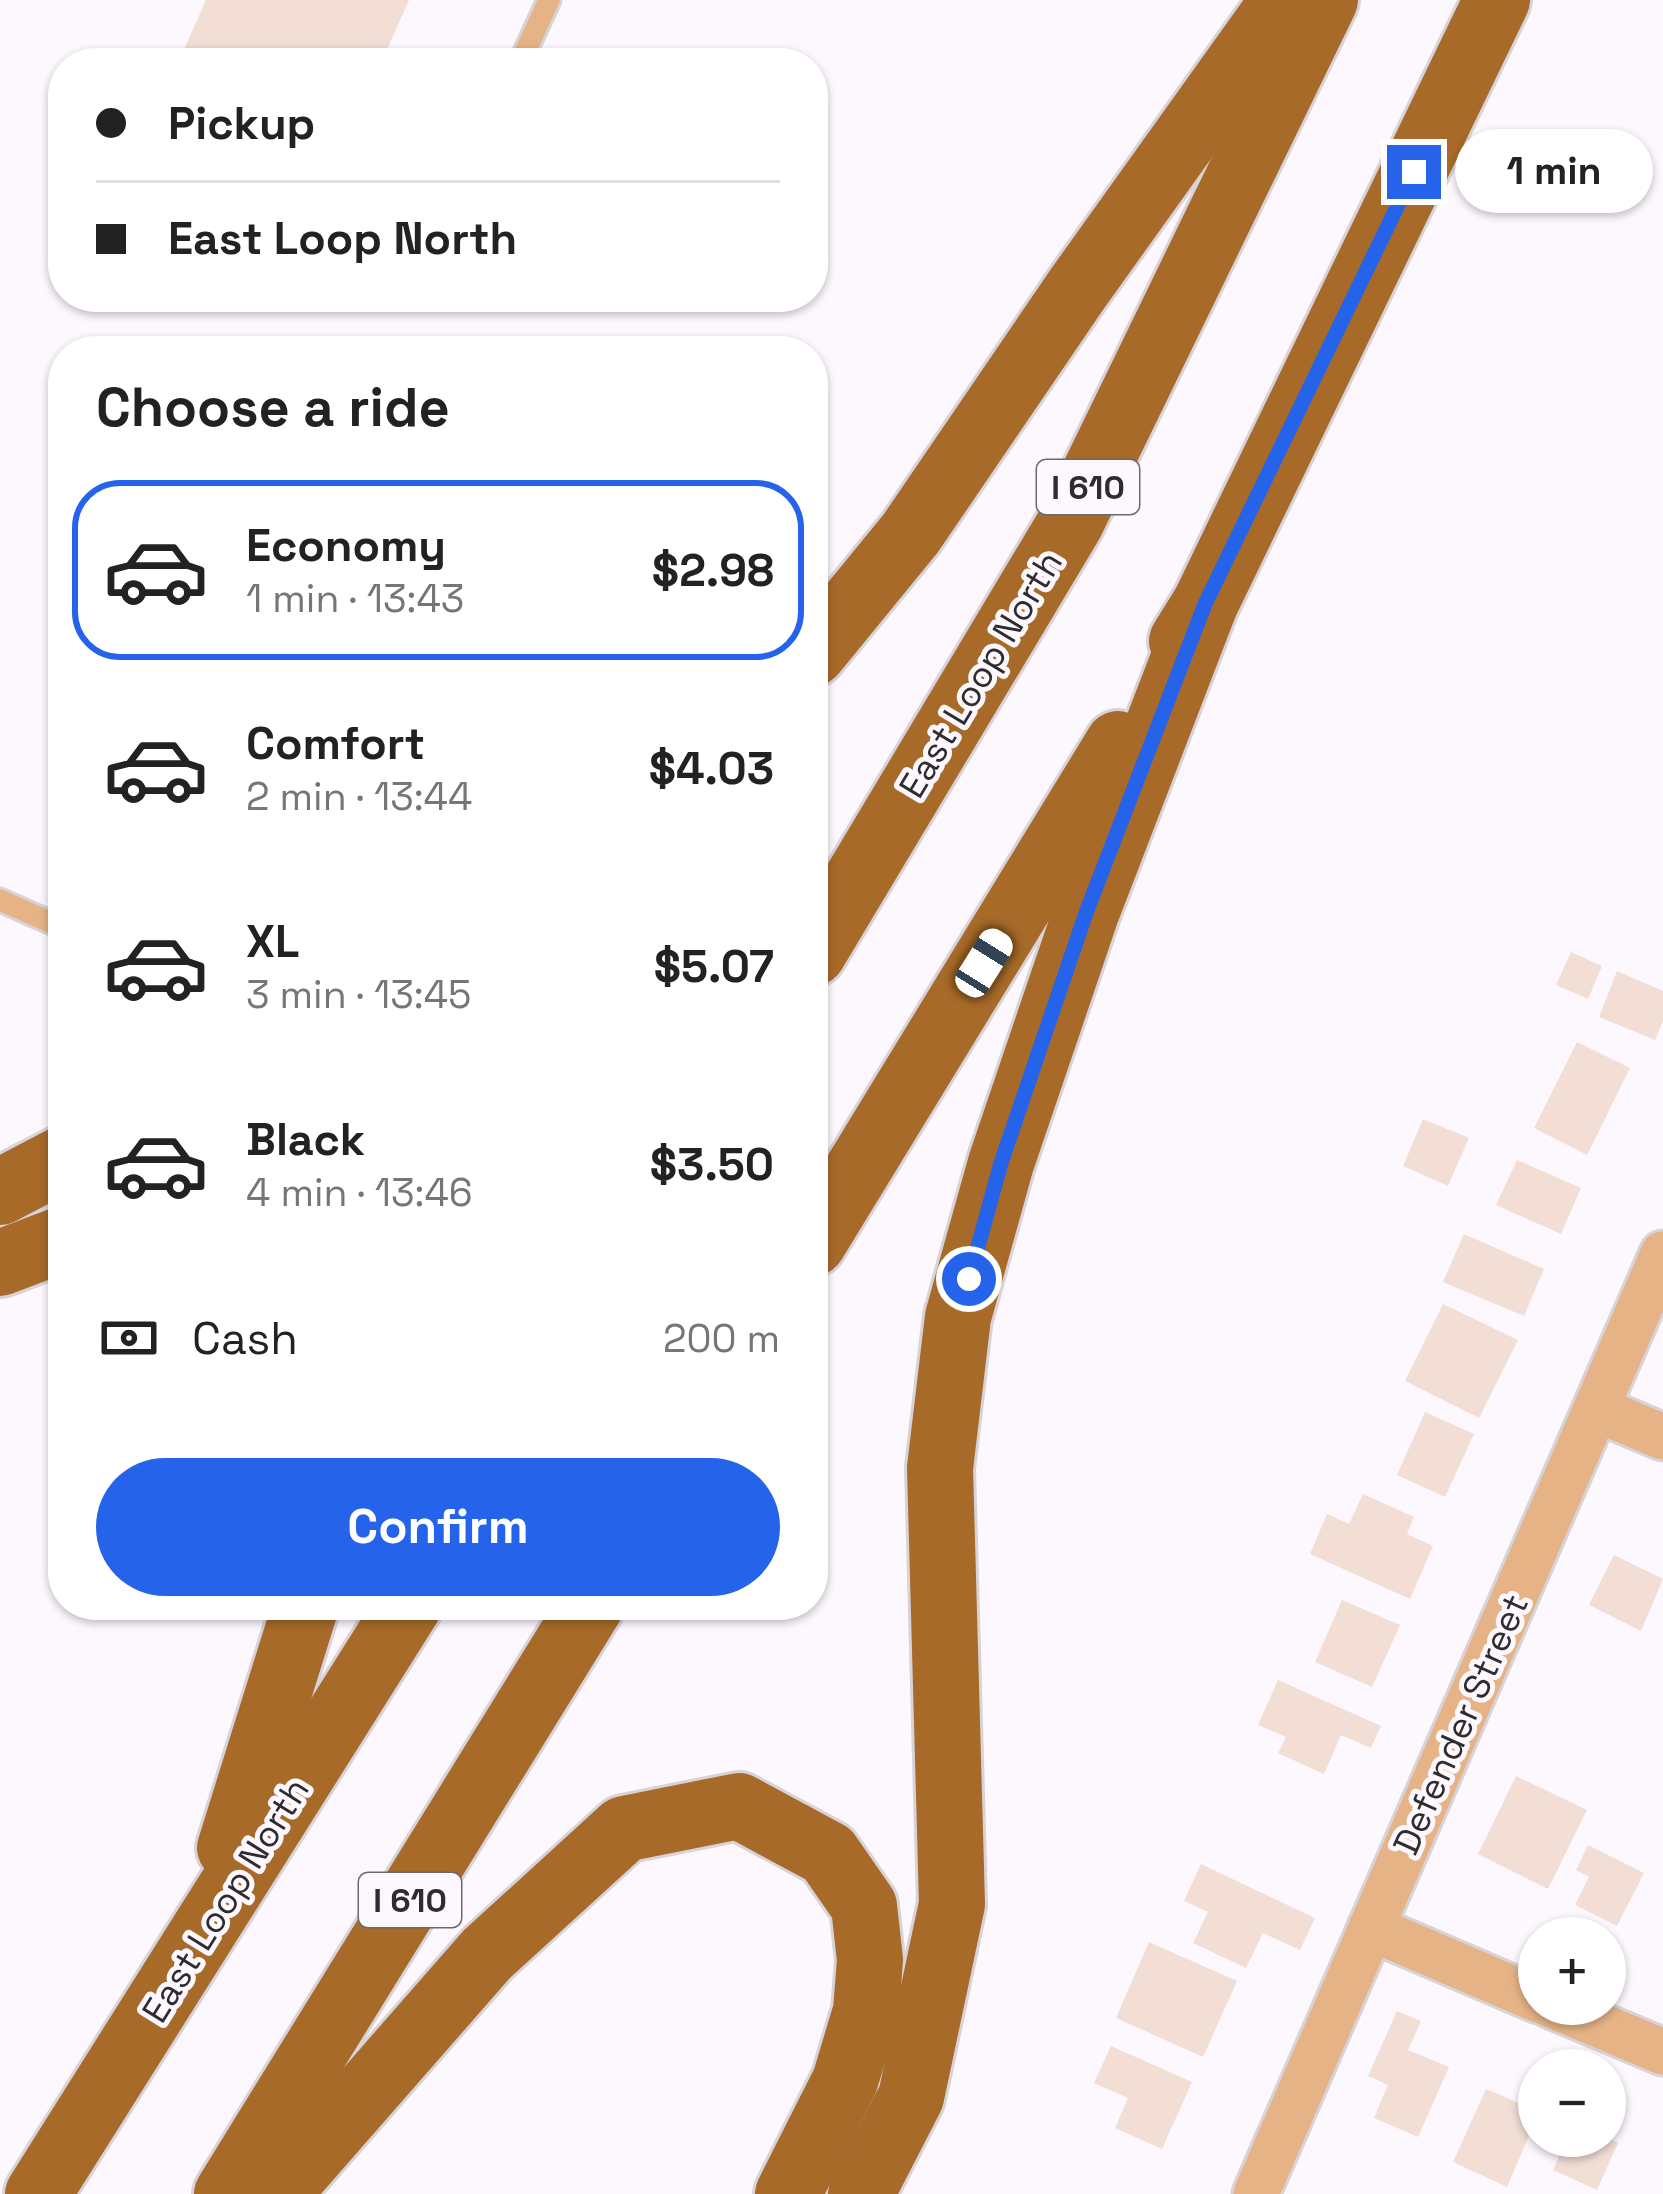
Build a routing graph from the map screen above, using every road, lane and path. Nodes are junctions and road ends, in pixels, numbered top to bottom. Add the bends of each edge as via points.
1 (549, 0) edge
2 (1284, 0) edge
3 (1325, 0) edge
4 (1497, 0) edge
5 (527, 48) edge
6 (1205, 604) junction
7 (828, 634) edge
8 (0, 900) edge
9 (48, 921) edge
10 (828, 928) edge
11 (48, 1167) edge
12 (0, 1192) edge
13 (828, 1219) edge
14 (48, 1245) edge
15 (1663, 1254) edge
16 (0, 1263) edge
17 (1597, 1409) junction
18 (1663, 1437) edge
19 (301, 1620) edge
20 (400, 1620) edge
21 (582, 1620) edge
22 (1371, 1928) junction
23 (201, 1940) junction
24 (1518, 1991) edge
25 (1599, 2025) edge
26 (1663, 2052) edge
27 (38, 2194) edge
28 (227, 2194) edge
29 (277, 2194) edge
30 (788, 2194) edge
31 (861, 2194) edge
32 (1256, 2194) edge

1 - 5 lane
2 - 7 highway via 911,533
3 - 10 highway, East Loop North / I 610 via 1072,522
4 - 6 highway
6 - 13 highway
6 - 31 highway via 1086,913 958,1317 940,1468 952,1904 911,2097
8 - 9 lane
11 - 12 highway
14 - 16 highway
15 - 17 street, Defender Street
17 - 18 street
17 - 22 street, Defender Street
19 - 23 highway
20 - 23 highway, East Loop North
21 - 28 highway, I 610
22 - 24 street
22 - 32 street, Defender Street
23 - 27 highway, East Loop North
25 - 26 street
29 - 30 highway via 487,1954 624,1829 739,1806 828,1854 864,1906 866,2011 844,2081

